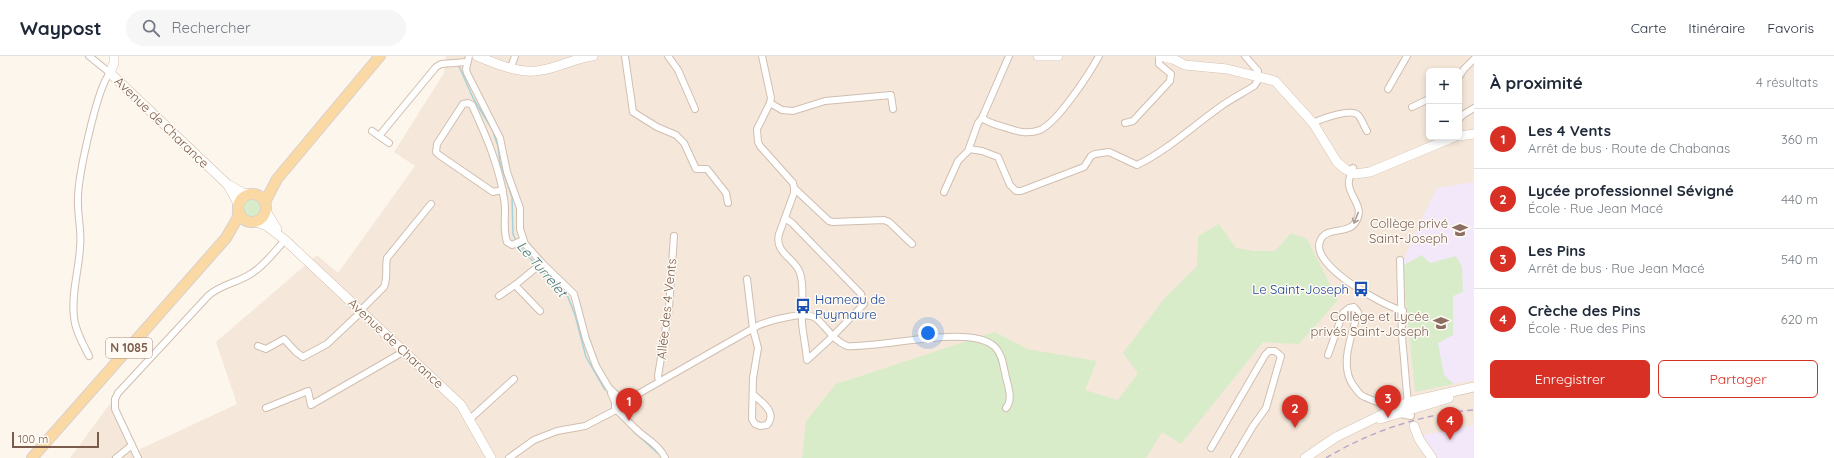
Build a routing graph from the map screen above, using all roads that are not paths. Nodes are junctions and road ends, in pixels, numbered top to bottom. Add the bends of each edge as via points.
1 (89, 56) edge
2 (114, 56) edge
3 (380, 56) edge
4 (477, 56) edge
5 (515, 56) edge
6 (588, 56) edge
7 (593, 56) edge
8 (625, 56) edge
9 (668, 56) edge
10 (762, 56) edge
11 (1008, 56) edge
12 (1038, 56) edge
13 (1058, 56) edge
14 (1099, 56) edge
15 (1160, 56) edge
16 (1245, 56) edge
17 (1407, 56) edge
18 (468, 59) edge
19 (1474, 59) edge
20 (512, 67) junction
21 (1462, 72) edge
22 (110, 73) junction
23 (1258, 76) junction
24 (1388, 89) dead end
25 (1426, 101) edge
26 (770, 103) junction
27 (1412, 107) dead end
28 (1474, 108) edge
29 (696, 109) dead end
30 (892, 109) dead end
31 (1462, 116) edge
32 (982, 118) junction
33 (1125, 123) dead end
34 (1313, 123) junction
35 (372, 131) dead end
36 (1367, 132) dead end
37 (1474, 134) edge
38 (1462, 135) edge
39 (379, 136) junction
40 (1447, 140) edge
41 (389, 143) dead end
42 (969, 149) junction
43 (1352, 170) junction
44 (277, 179) junction
45 (227, 184) junction
46 (794, 188) junction
47 (502, 190) junction
48 (944, 192) dead end
49 (252, 194) junction
50 (728, 203) dead end
51 (431, 204) dead end
52 (266, 206) junction
53 (239, 208) junction
54 (785, 218) junction
55 (253, 222) junction
56 (674, 236) dead end
57 (226, 238) junction
58 (285, 240) junction
59 (522, 240) junction
60 (912, 244) dead end
61 (1400, 260) dead end
62 (539, 266) junction
63 (747, 279) dead end
64 (515, 285) junction
65 (499, 296) dead end
66 (540, 310) dead end
67 (361, 311) junction
68 (1403, 311) junction
69 (803, 315) junction
70 (752, 329) junction
71 (832, 336) junction
72 (258, 346) dead end
73 (403, 352) junction
74 (89, 356) dead end
75 (1328, 356) dead end
76 (514, 379) dead end
77 (659, 381) junction
78 (1474, 387) edge
79 (1474, 391) edge
80 (753, 394) junction
81 (620, 406) junction
82 (266, 408) dead end
83 (1006, 408) dead end
84 (1393, 414) junction
85 (1411, 415) junction
86 (470, 419) junction
87 (1359, 426) junction
88 (132, 445) junction
89 (1211, 448) dead end
90 (32, 458) edge
91 (116, 458) edge
92 (138, 458) edge
93 (491, 458) edge
94 (509, 458) edge
95 (665, 458) edge
96 (1234, 458) edge
97 (1306, 458) edge
98 (1432, 458) edge

1 - 22 street
2 - 22 street, Avenue de Charance
3 - 44 main road
4 - 20 street
5 - 20 street
6 - 7 street
6 - 20 street via 534,72
8 - 50 street via 633,112 676,135 684,143 696,169 707,170 726,193
9 - 29 street via 678,70
10 - 26 street
11 - 32 street
12 - 13 street
14 - 32 street via 1086,79 1049,125 1040,130 1017,132
15 - 23 street via 1185,65 1227,68
15 - 33 street via 1159,64 1172,74 1170,81 1133,121
16 - 23 street via 1256,68
17 - 24 street
18 - 39 street via 436,67
18 - 59 street via 467,73 500,138 507,172 520,208
19 - 21 street
22 - 45 street, Avenue de Charance
22 - 74 street via 102,87 93,120 78,198 80,246 73,303 74,318
23 - 34 street via 1275,81
23 - 42 street via 1254,86 1221,106 1148,160 1137,165 1109,152 1095,154 1090,156 1084,167 1016,191 1010,185 998,157
25 - 27 street
26 - 30 street via 782,110 793,112 825,101 891,95
26 - 46 street via 757,129 758,142
28 - 31 street
32 - 42 street via 978,122
34 - 36 street via 1353,112 1358,114
34 - 43 street via 1340,165
35 - 39 street
37 - 38 street
39 - 41 street
40 - 43 street via 1364,174
42 - 48 street via 958,160
43 -> 68 street via 1348,182 1359,209 1356,221 1346,230 1325,235 1320,242 1323,256 1337,274 1386,304
44 - 49 main road
44 - 52 main road
45 - 49 street, Avenue de Charance via 243,193
45 - 53 street, Avenue de Charance
46 - 54 street
46 - 60 street via 829,221 884,220
47 - 47 street via 492,148 472,105 463,104 437,144 436,152 493,192
47 - 59 street via 505,200 507,242 513,244
49 - 52 main road
49 - 53 main road via 242,198
51 - 67 street via 387,258 384,288
52 - 55 main road via 263,218
52 - 58 street, Avenue de Charance via 271,221
53 - 55 main road via 242,218
53 - 57 main road, N 1085 via 237,219
54 - 69 street via 778,234 778,245 800,274
54 - 71 street via 861,294 864,304
55 - 57 main road, N 1085
55 - 58 street, Avenue de Charance via 267,226
56 - 77 street, Allée des 4 Vents via 669,308
57 - 90 main road, N 1085
58 - 67 street, Avenue de Charance
58 - 88 street via 251,274 222,286 208,296 118,394 115,409
59 - 62 street
61 - 68 street
62 - 64 street
62 - 81 street via 574,294 591,354
63 - 70 street
64 - 65 street
64 - 66 street
67 - 72 street via 328,344 304,357 284,339 266,350
67 - 73 street, Avenue de Charance
68 - 85 street via 1402,336
69 - 70 street via 768,322
69 - 71 street via 814,317
69 - 71 street via 807,360
70 - 77 street
70 - 80 street via 758,342
71 - 83 street via 843,345 853,347 946,338 986,342 995,347 1000,354 1010,394 1010,402
73 - 82 street via 311,405 308,391
73 - 86 street, Avenue de Charance via 462,405
75 - 84 street via 1343,313 1354,307 1358,312 1346,360 1347,373 1352,385 1363,397 1382,404
76 - 86 street
77 - 81 street
78 - 85 street via 1429,397
79 - 85 street
80 - 80 street via 752,419 760,426 767,425 771,415 769,409
81 - 94 street via 585,426 538,438
81 - 95 street via 639,432 661,450
84 - 85 street
84 - 87 street
84 - 87 street
85 - 98 street via 1420,439
86 - 93 street, Avenue de Charance
87 - 97 street via 1336,437
88 - 91 street
88 - 92 street
89 - 96 street via 1265,355 1269,351 1275,351 1281,356 1268,403

